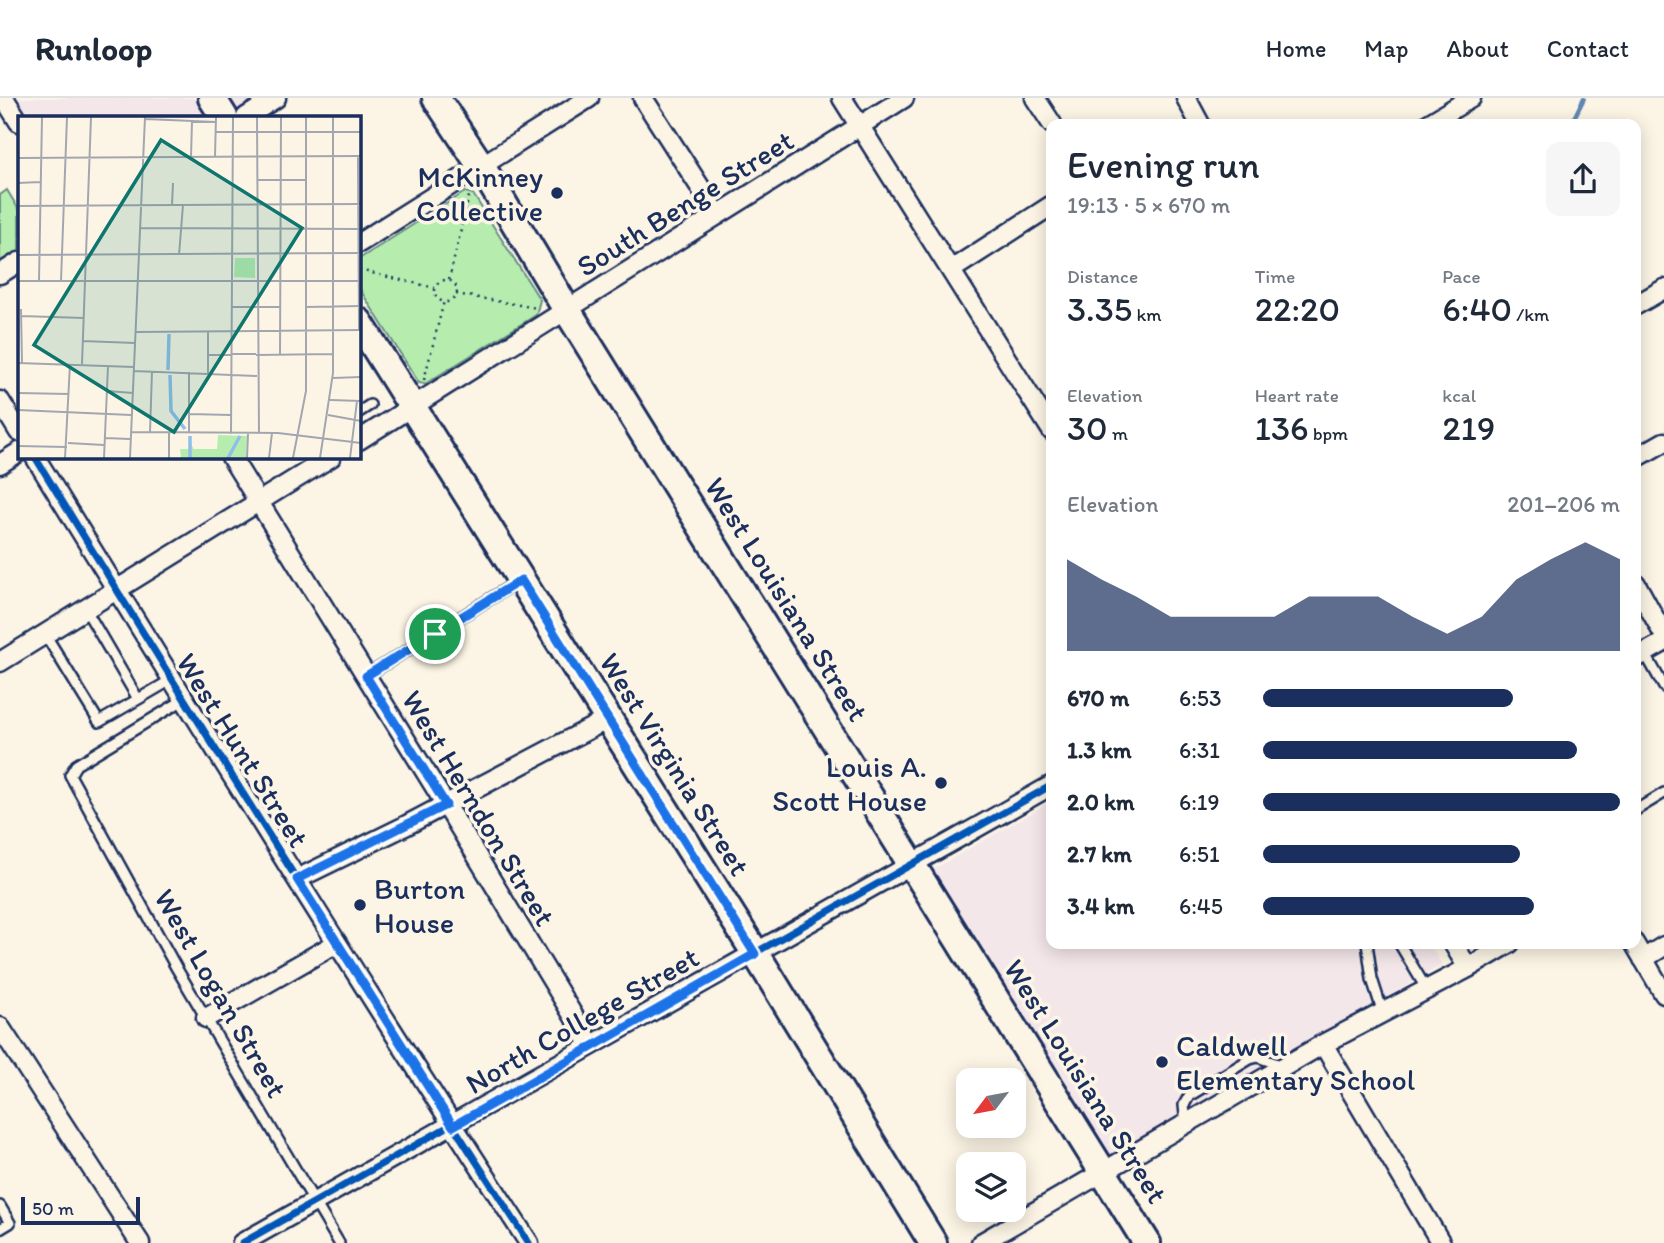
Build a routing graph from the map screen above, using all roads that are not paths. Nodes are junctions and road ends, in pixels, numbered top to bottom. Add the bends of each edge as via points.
1 (4, 98) edge
2 (212, 98) edge
3 (276, 98) edge
4 (436, 98) edge
5 (589, 98) edge
6 (643, 98) edge
7 (842, 98) edge
8 (904, 98) edge
9 (1035, 98) edge
10 (1185, 98) edge
11 (1471, 98) edge
12 (223, 116) edge
13 (248, 116) edge
14 (1049, 119) edge
15 (1192, 119) edge
16 (1436, 119) edge
17 (18, 120) edge
18 (860, 125) junction
19 (476, 176) junction
20 (1046, 209) edge
21 (718, 215) junction
22 (360, 242) edge
23 (18, 263) edge
24 (951, 270) junction
25 (0, 274) edge
26 (1664, 289) edge
27 (1641, 302) edge
28 (557, 310) junction
29 (360, 323) edge
30 (416, 398) junction
31 (0, 401) edge
32 (370, 405) dead end
33 (360, 411) edge
34 (1046, 422) edge
35 (18, 430) edge
36 (360, 438) edge
37 (1664, 442) edge
38 (18, 453) edge
39 (1641, 455) edge
40 (36, 458) edge
41 (232, 458) edge
42 (329, 458) edge
43 (0, 464) edge
44 (259, 501) junction
45 (521, 580) junction
46 (117, 590) junction
47 (1641, 593) edge
48 (86, 610) junction
49 (45, 634) junction
50 (1664, 635) edge
51 (1664, 642) edge
52 (1641, 655) edge
53 (1641, 657) edge
54 (0, 662) edge
55 (366, 676) junction
56 (171, 680) junction
57 (1664, 687) edge
58 (138, 699) junction
59 (184, 699) junction
60 (608, 719) junction
61 (1046, 788) edge
62 (1664, 793) edge
63 (446, 805) junction
64 (1641, 807) edge
65 (913, 864) junction
66 (297, 879) junction
67 (337, 943) junction
68 (1664, 946) edge
69 (1368, 949) edge
70 (1403, 949) edge
71 (1457, 949) edge
72 (1500, 949) edge
73 (1638, 951) edge
74 (755, 954) junction
75 (1468, 968) junction
76 (1427, 990) junction
77 (1664, 995) edge
78 (1383, 1013) junction
79 (205, 1017) junction
80 (0, 1027) edge
81 (1323, 1044) junction
82 (591, 1045) junction
83 (453, 1126) junction
84 (1104, 1173) junction
85 (314, 1203) junction
86 (0, 1206) edge
87 (0, 1229) edge
88 (140, 1243) edge
89 (242, 1243) edge
90 (339, 1243) edge
91 (530, 1243) edge
92 (933, 1243) edge
93 (981, 1243) edge
94 (1147, 1243) edge
95 (1440, 1243) edge

1 - 17 street
2 - 12 main road
3 - 13 street
4 - 19 main road, West Louisiana Street
5 - 19 street
6 - 21 street
7 - 18 street
8 - 18 street, South Benge Street
9 - 14 street
10 - 15 street
11 - 16 street
18 - 21 street, South Benge Street
18 - 24 street
19 - 22 street
19 - 28 main road, West Louisiana Street
20 - 24 street
21 - 28 street, South Benge Street
23 - 25 street
24 - 34 street
26 - 27 street
28 - 30 street, South Benge Street
28 - 65 main road, West Louisiana Street
29 - 30 main road, West Virginia Street
30 - 36 street, South Benge Street
30 - 45 main road, West Virginia Street
31 - 35 street
32 - 33 lane
37 - 39 street
38 - 43 street
40 - 46 street, West Hunt Street
41 - 44 street, West Herndon Street
42 - 44 street
44 - 46 street
44 - 55 street, West Herndon Street
45 - 55 lane
45 - 60 main road, West Virginia Street
46 - 48 street
46 - 56 street, West Hunt Street
47 - 50 street
48 - 49 street
48 - 58 lane
49 - 54 street
49 - 58 lane via 99,722
51 - 52 street
53 - 57 lane
55 - 63 street, West Herndon Street
56 - 58 lane
56 - 59 street, West Hunt Street
59 - 66 street, West Hunt Street
59 - 79 lane, West Logan Street via 71,771
60 - 63 street
60 - 74 main road, West Virginia Street
61 - 65 street, North College Street
62 - 64 lane
63 - 66 street
63 - 82 street, West Herndon Street
65 - 74 street, North College Street
65 - 84 main road, West Louisiana Street
66 - 67 street, West Hunt Street
67 - 79 street
67 - 83 street, West Hunt Street
68 - 73 street
69 - 78 lane
70 - 76 lane
71 - 75 street
72 - 75 street
73 - 77 street
74 - 82 street, North College Street
74 - 92 main road, West Virginia Street
75 - 76 street
76 - 78 street
78 - 81 street
79 - 85 lane, West Logan Street
80 - 88 street
81 - 84 street
81 - 95 street
82 - 83 street, North College Street
83 - 85 street, North College Street
83 - 91 street, West Hunt Street
84 - 93 street
84 - 94 main road, West Louisiana Street
85 - 89 street, North College Street
85 - 90 lane, West Logan Street
86 - 87 lane via 10,1223

